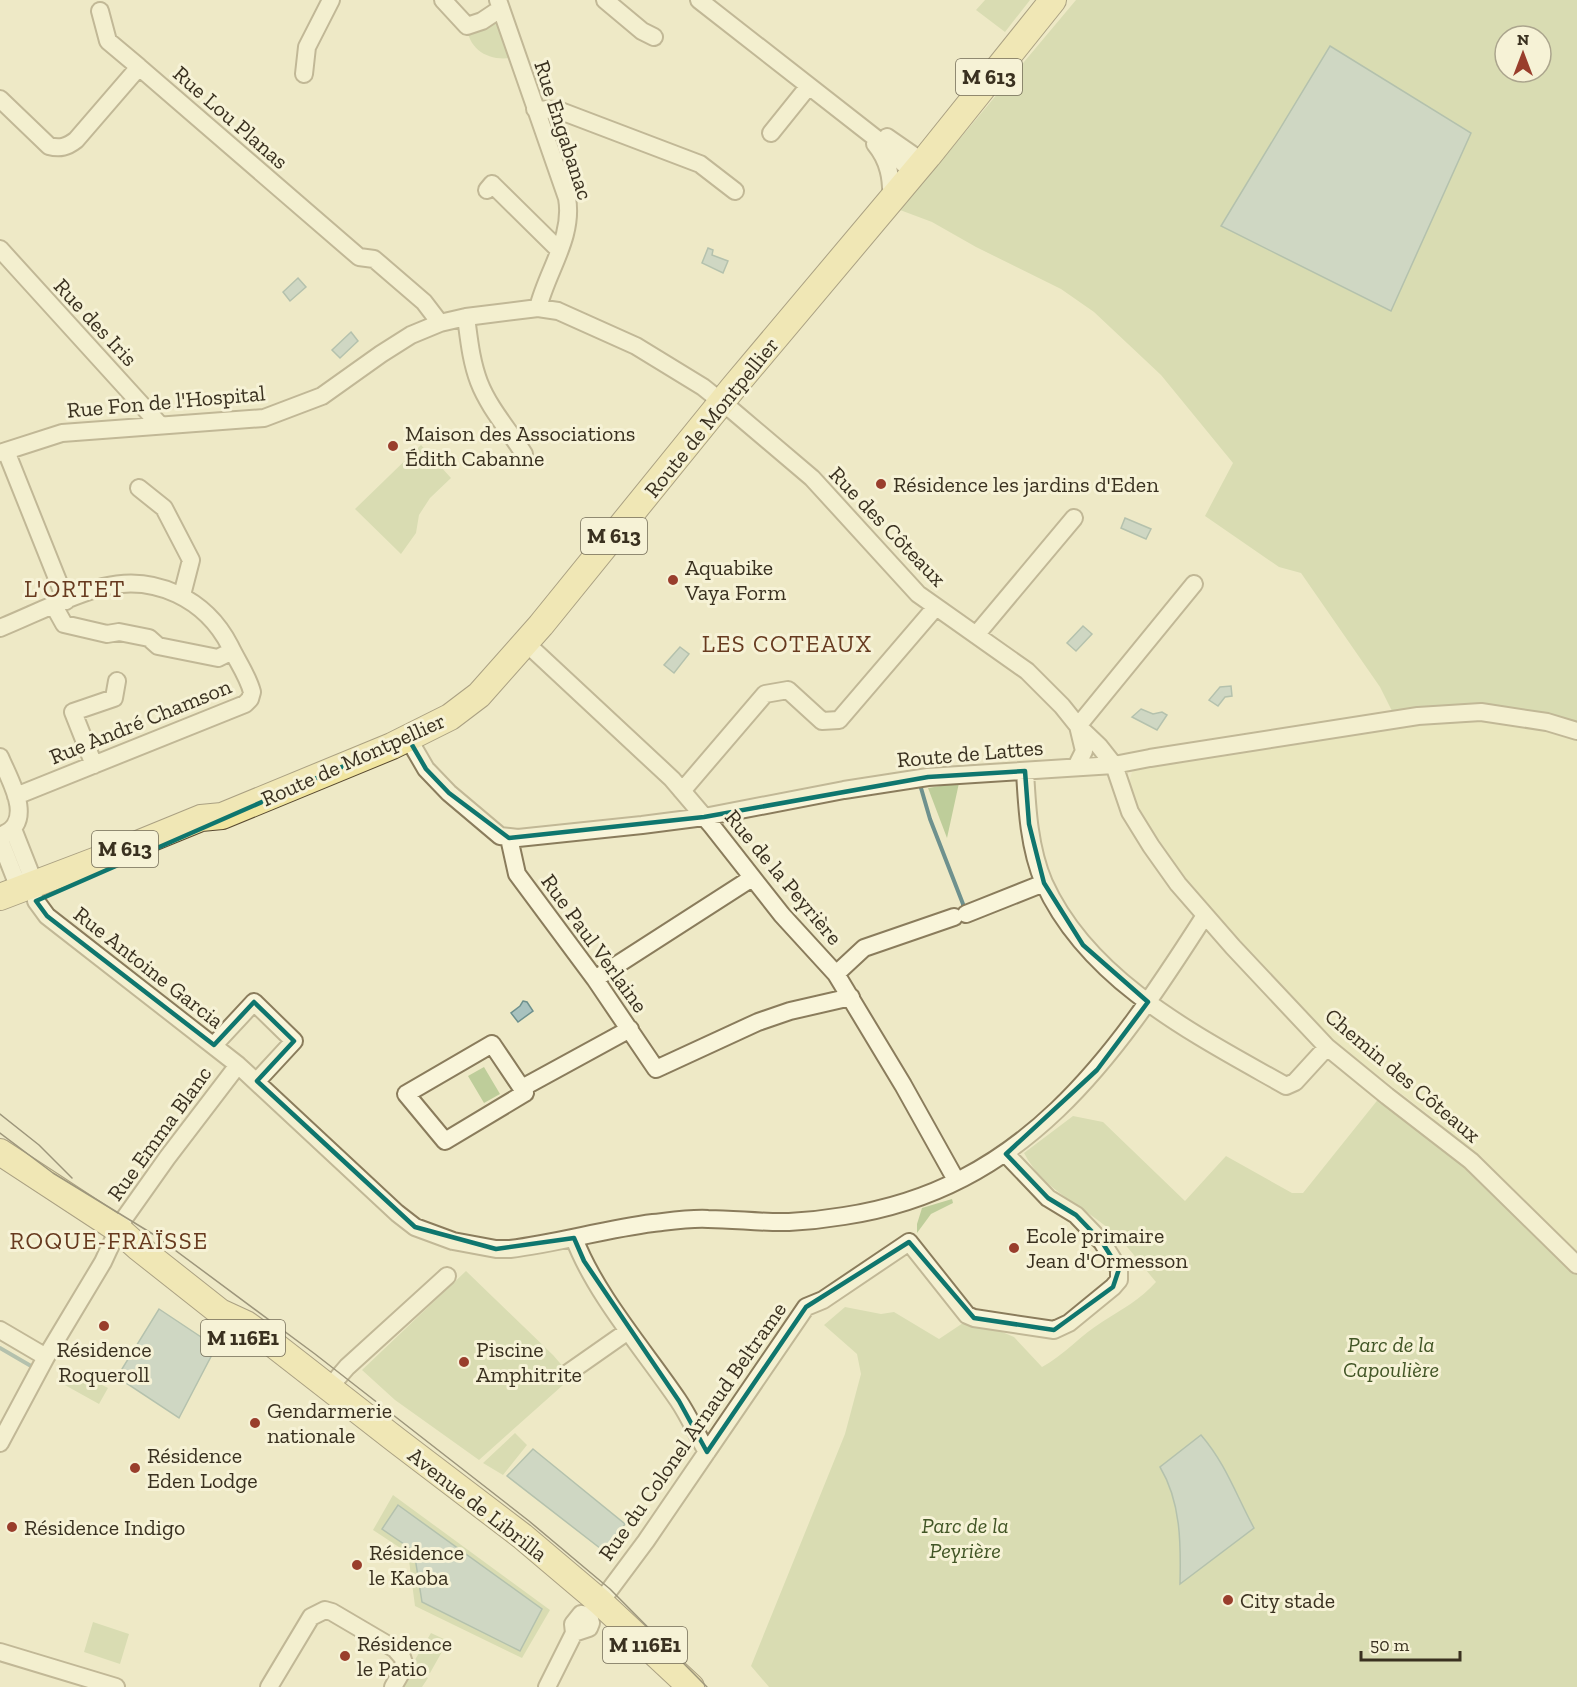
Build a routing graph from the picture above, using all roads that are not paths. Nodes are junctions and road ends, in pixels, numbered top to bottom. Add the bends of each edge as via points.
1 (331, 0) edge
2 (443, 0) edge
3 (604, 0) edge
4 (699, 0) edge
5 (1053, 0) edge
6 (499, 5) edge
7 (100, 11) dead end
8 (654, 37) dead end
9 (139, 67) junction
10 (304, 74) dead end
11 (808, 87) junction
12 (0, 99) edge
13 (535, 109) junction
14 (13, 111) junction
15 (0, 123) edge
16 (863, 130) junction
17 (771, 133) dead end
18 (924, 160) junction
19 (487, 190) dead end
20 (735, 191) dead end
21 (891, 200) junction
22 (0, 249) edge
23 (559, 250) junction
24 (538, 308) junction
25 (466, 317) junction
26 (440, 323) junction
27 (722, 402) junction
28 (160, 425) junction
29 (3, 452) edge
30 (524, 454) dead end
31 (139, 488) dead end
32 (1074, 518) dead end
33 (1194, 584) dead end
34 (182, 595) junction
35 (60, 603) junction
36 (935, 608) junction
37 (0, 627) edge
38 (976, 635) junction
39 (526, 643) junction
40 (232, 651) junction
41 (117, 681) dead end
42 (1078, 726) junction
43 (1577, 731) edge
44 (408, 738) junction
45 (0, 757) edge
46 (94, 765) junction
47 (1114, 765) junction
48 (1076, 767) junction
49 (1025, 771) junction
50 (682, 791) junction
51 (16, 796) junction
52 (704, 817) junction
53 (4, 835) edge
54 (510, 838) junction
55 (752, 878) junction
56 (1044, 883) junction
57 (32, 894) junction
58 (0, 897) edge
59 (0, 914) edge
60 (1204, 917) junction
61 (836, 974) junction
62 (595, 979) junction
63 (851, 997) junction
64 (1148, 1002) junction
65 (630, 1029) junction
66 (214, 1046) junction
67 (1327, 1047) junction
68 (238, 1065) junction
69 (257, 1081) junction
70 (522, 1089) junction
71 (0, 1152) edge
72 (1005, 1153) junction
73 (0, 1164) edge
74 (956, 1180) junction
75 (118, 1232) junction
76 (574, 1238) junction
77 (1577, 1264) edge
78 (447, 1276) dead end
79 (0, 1330) edge
80 (628, 1331) junction
81 (46, 1357) junction
82 (568, 1373) dead end
83 (328, 1389) junction
84 (0, 1443) edge
85 (707, 1452) junction
86 (593, 1611) junction
87 (0, 1652) edge
88 (681, 1684) edge
89 (116, 1687) edge
90 (269, 1687) edge
91 (393, 1687) edge
92 (546, 1687) edge

1 - 10 street via 307,47
2 - 6 street via 467,26 482,21
3 - 8 street
4 - 11 street
5 - 18 main road, Route de Montpellier / M 613
6 - 13 street, Rue Engabanac
7 - 9 street via 108,41
9 - 14 street, Rue Lou Planas via 68,146 49,146
9 - 26 street, Rue Lou Planas via 359,257 374,260 424,302
11 - 16 street
11 - 17 street
12 - 14 street, Rue Lou Planas
13 - 20 street via 558,110 700,164
13 - 23 street, Rue Engabanac via 567,198 567,231
14 - 15 street
16 - 18 street via 888,137
16 - 18 street via 886,147
16 - 21 street via 890,171
18 - 21 main road, Route de Montpellier / M 613
19 - 23 street via 492,184
21 - 27 main road, Route de Montpellier / M 613
22 - 28 street, Rue des Iris
23 - 24 street, Rue Engabanac
24 - 25 street, Rue Fon de l'Hospital
24 - 27 street, Rue Fon de l'Hospital via 558,312 636,346
25 - 26 street, Rue Fon de l'Hospital
25 - 30 street via 480,384
26 - 28 street, Rue Fon de l'Hospital via 411,335 322,396 296,407 264,418
27 - 36 street, Rue des Côteaux via 812,478
27 - 39 main road, Route de Montpellier / M 613
28 - 29 street, Rue Fon de l'Hospital via 62,433
29 - 35 street
31 - 34 street via 164,508 191,560
32 - 38 street
33 - 42 street
34 - 35 street, Rue André Chamson via 164,588 125,583
34 - 40 street, Rue André Chamson via 209,615
35 - 37 street, Rue André Chamson
35 - 40 street via 64,624 149,638 158,646 218,658
36 - 38 street, Rue des Côteaux
36 - 50 street via 839,720 822,721 788,690 765,694
38 - 42 street, Rue des Côteaux via 1027,671
39 - 44 main road, Route de Montpellier / M 613 via 479,695 450,717
39 - 50 street, Rue de la Peyrière
40 - 46 street, Rue André Chamson via 252,692 245,704
41 - 46 street via 114,698 73,712
42 - 47 street, Rue des Côteaux
42 - 48 street via 1084,752
43 - 47 street, Route de Lattes via 1547,722 1481,712 1418,716
44 - 54 street via 426,769 449,793 500,836
44 - 57 main road, Route de Montpellier / M 613 via 222,816 201,818
45 - 51 street
46 - 51 street, Rue André Chamson
47 - 48 street, Route de Lattes
47 - 60 street, Rue des Côteaux via 1130,812
48 - 49 street, Route de Lattes
49 - 52 street, Route de Lattes via 928,777
49 - 56 street via 1029,824
50 - 52 street, Rue de la Peyrière
51 - 53 street via 20,814
52 - 54 street, Route de Lattes
52 - 55 street, Rue de la Peyrière
53 - 57 street, Rue Antoine Garcia via 15,878
54 - 62 street, Rue Paul Verlaine via 517,874
55 - 61 street, Rue de la Peyrière
55 - 62 street
56 - 61 street via 864,948
56 - 64 street via 1083,945
57 - 58 main road, Route de Montpellier / M 613
57 - 59 main road, Route de Montpellier / M 613
57 - 66 street, Rue Antoine Garcia via 47,916
60 - 64 street, Rue Antoine Garcia
60 - 67 street, Chemin des Côteaux
61 - 63 street, Rue de la Peyrière
62 - 65 street, Rue Paul Verlaine
63 - 65 street, Rue Paul Verlaine via 758,1022 656,1069
63 - 74 street, Rue de la Peyrière
64 - 67 street via 1286,1086 1295,1082
64 - 72 street, Rue Antoine Garcia via 1097,1070 1054,1114
65 - 70 street
66 - 68 street, Rue Antoine Garcia
66 - 69 street via 254,1002 294,1041
67 - 77 street, Chemin des Côteaux via 1471,1161
68 - 69 street, Rue Antoine Garcia
68 - 75 street, Rue Emma Blanc via 167,1158
69 - 76 street, Rue Antoine Garcia via 414,1227 453,1241 496,1249
70 - 70 street via 492,1044 406,1094 446,1141 525,1093
71 - 75 main road, Avenue de Librilla / M 116E1
72 - 74 street, Rue Antoine Garcia
72 - 85 street, Rue du Colonel Arnaud Beltrame via 1048,1198 1076,1215 1102,1242 1119,1269 1119,1280 1113,1287 1069,1323 1054,1330 974,1318 967,1315 909,1242 823,1300 806,1306
73 - 75 main road, Avenue de Librilla / M 116E1 via 96,1226
74 - 76 street, Rue Antoine Garcia via 911,1199 846,1216 788,1222 705,1218
75 - 81 street, Rue Emma Blanc
75 - 83 main road, Avenue de Librilla / M 116E1 via 148,1263
75 - 83 main road, Avenue de Librilla / M 116E1
76 - 80 street
78 - 83 street
79 - 81 street
80 - 82 street
80 - 85 street via 679,1401
81 - 84 street, Rue Emma Blanc
83 - 86 main road, Avenue de Librilla / M 116E1 via 480,1521
83 - 86 main road, Avenue de Librilla / M 116E1 via 513,1528
85 - 86 street, Rue du Colonel Arnaud Beltrame
86 - 88 main road, Avenue de Librilla / M 116E1
86 - 88 main road, Avenue de Librilla / M 116E1 via 664,1662
86 - 92 street, Rue du Colonel Arnaud Beltrame
87 - 89 street
90 - 91 street via 311,1617 325,1610 395,1649 405,1666

